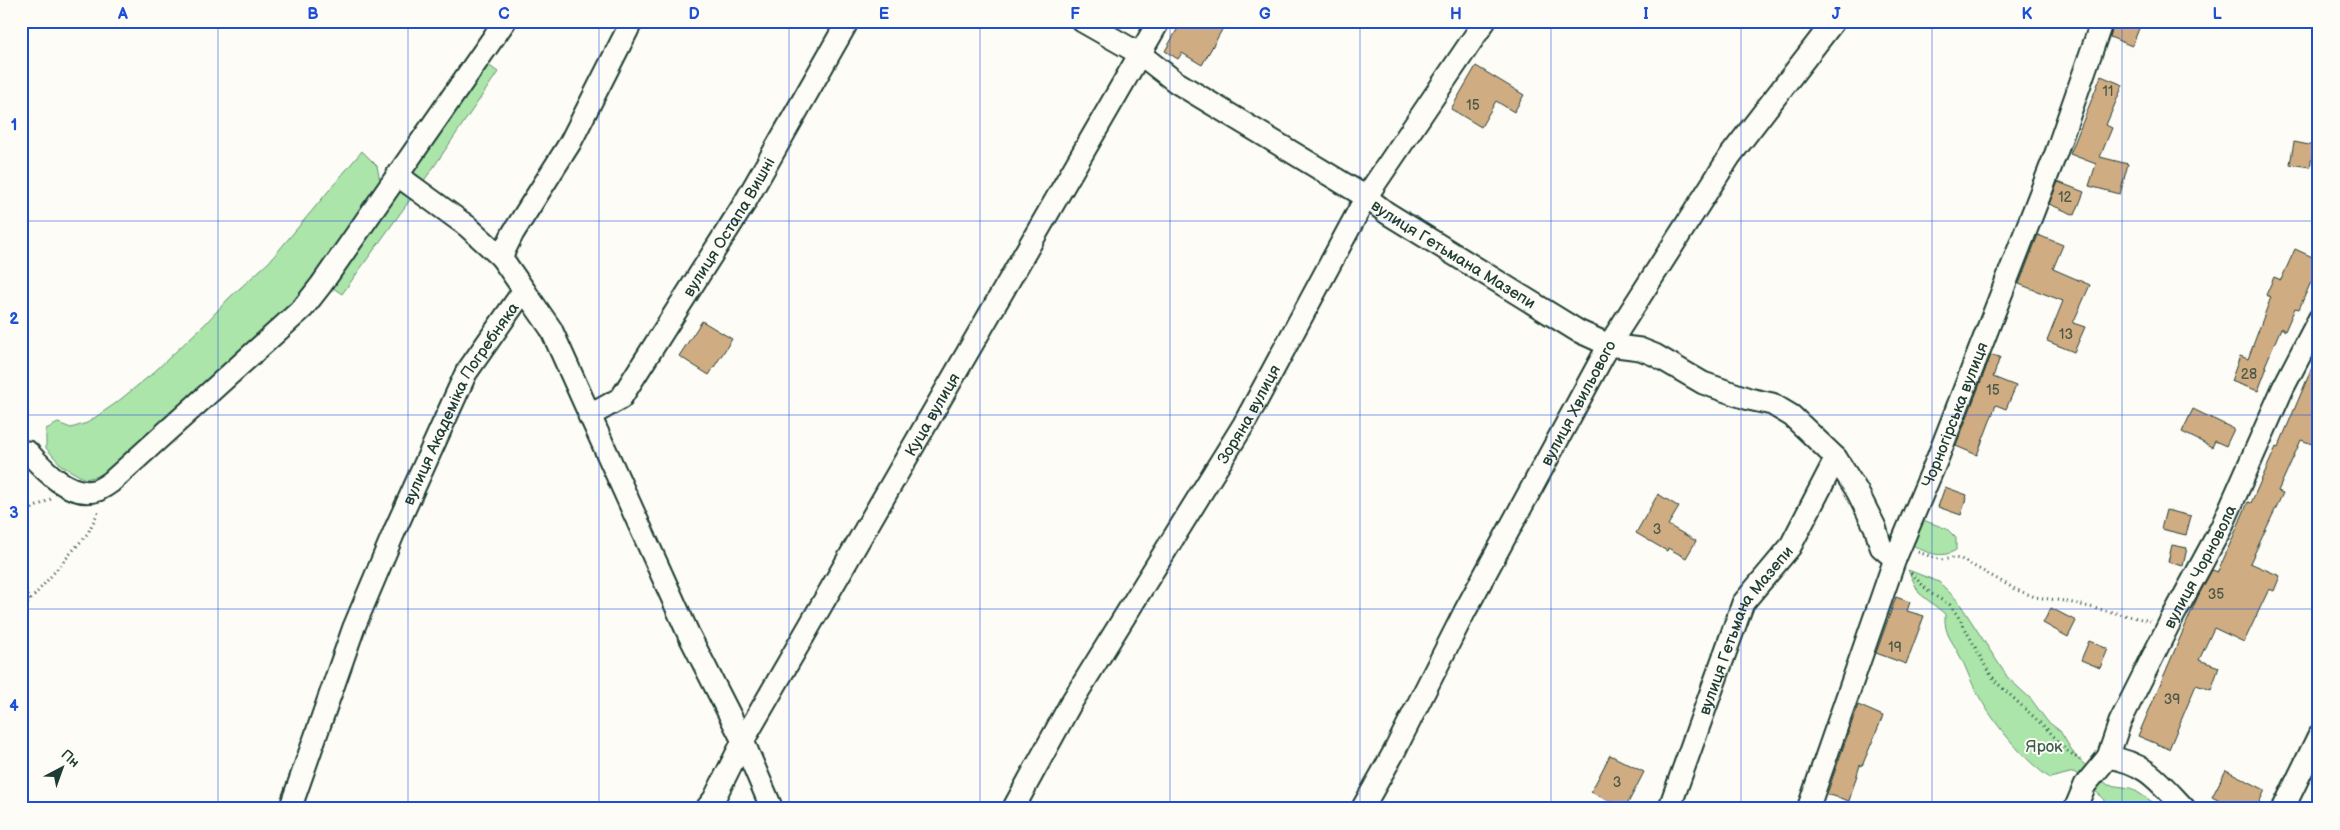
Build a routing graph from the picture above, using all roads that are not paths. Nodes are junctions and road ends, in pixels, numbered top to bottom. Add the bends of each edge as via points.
1 (505, 21) edge
2 (632, 21) edge
3 (848, 21) edge
4 (1082, 21) edge
5 (1159, 21) edge
6 (1485, 21) edge
7 (1834, 21) edge
8 (2102, 21) edge
9 (1140, 54) junction
10 (397, 175) junction
11 (1366, 197) junction
12 (501, 257) junction
13 (524, 290) junction
14 (2319, 319) edge
15 (1609, 344) junction
16 (589, 416) junction
17 (28, 452) dead end
18 (1836, 458) junction
19 (1898, 551) junction
20 (2319, 736) edge
21 (743, 741) junction
22 (2089, 785) edge
23 (290, 809) edge
24 (706, 809) edge
25 (772, 809) edge
26 (1013, 809) edge
27 (1362, 809) edge
28 (1669, 809) edge
29 (1808, 809) edge
30 (2185, 809) edge
31 (2283, 809) edge

1 - 10 street
2 - 12 street via 570,143
3 - 16 street, вулиця Остапа Вишні via 744,204 621,398
4 - 9 street, вулиця Гетьмана Мазепи
5 - 9 street, Куца вулиця
6 - 11 street, Зоряна вулиця
7 - 15 street, вулиця Хвильового via 1730,156
8 - 19 street, Чорногірська вулиця via 2056,154
9 - 11 street, вулиця Гетьмана Мазепи via 1176,82
9 - 21 street, Куца вулиця
10 - 12 street, вулиця Академіка Погребняка via 467,226
10 - 17 street via 303,308 112,482 97,490 78,490 44,470
11 - 15 street, вулиця Гетьмана Мазепи via 1578,331
11 - 26 street, Зоряна вулиця via 1244,424 1071,703
12 - 13 street, вулиця Академіка Погребняка
13 - 16 street via 551,329
13 - 23 street, вулиця Академіка Погребняка via 466,373 402,512 354,628
14 - 22 street, вулиця Чорновола via 2283,388 2221,528
15 - 18 street, вулиця Гетьмана Мазепи via 1640,349 1678,366 1703,383 1772,404 1792,416
15 - 27 street, вулиця Хвильового
16 - 21 street via 688,633
18 - 19 street, вулиця Гетьмана Мазепи via 1875,526 1881,547
18 - 28 street, вулиця Гетьмана Мазепи via 1790,546 1743,603
19 - 29 street, Чорногірська вулиця
20 - 31 street
21 - 24 street, Куца вулиця
21 - 25 street
22 - 30 street via 2126,760 2149,772

